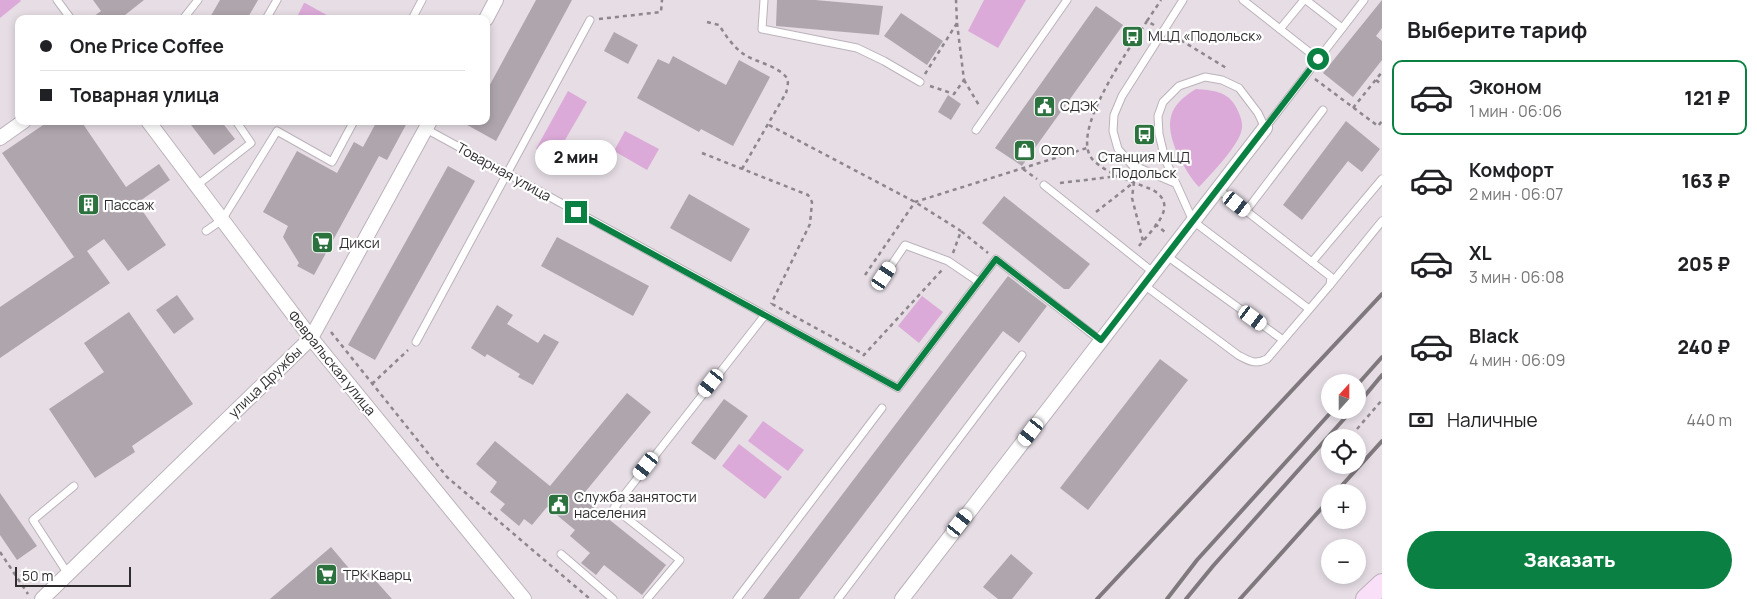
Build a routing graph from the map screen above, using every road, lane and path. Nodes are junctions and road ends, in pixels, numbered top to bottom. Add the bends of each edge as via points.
1 (57, 0) edge
2 (198, 0) edge
3 (277, 0) edge
4 (422, 0) edge
5 (496, 0) edge
6 (662, 0) edge
7 (764, 0) edge
8 (956, 0) edge
9 (1067, 0) edge
10 (1161, 0) edge
11 (1183, 0) edge
12 (1243, 0) edge
13 (1305, 0) edge
14 (1364, 0) edge
15 (68, 15) edge
16 (186, 15) edge
17 (268, 15) edge
18 (414, 15) edge
19 (488, 15) edge
20 (590, 20) joint
21 (1147, 21) dead end
22 (707, 22) dead end
23 (957, 22) junction
24 (1342, 28) junction
25 (1280, 29) junction
26 (1318, 59) junction
27 (1382, 72) edge
28 (1314, 78) dead end
29 (964, 80) junction
30 (1376, 80) junction
31 (920, 82) junction
32 (1382, 85) edge
33 (1353, 108) junction
34 (1323, 110) dead end
35 (988, 114) junction
36 (1382, 120) edge
37 (16, 125) edge
38 (151, 125) edge
39 (239, 125) edge
40 (352, 125) edge
41 (428, 125) edge
42 (769, 125) junction
43 (1265, 128) junction
44 (976, 130) dead end
45 (2, 132) edge
46 (1087, 148) dead end
47 (702, 153) dead end
48 (1023, 168) junction
49 (742, 169) junction
50 (507, 174) junction
51 (1121, 176) dead end
52 (1382, 179) edge
53 (1134, 182) junction
54 (1175, 183) junction
55 (1044, 185) junction
56 (196, 186) junction
57 (1218, 189) junction
58 (915, 202) junction
59 (1246, 211) junction
60 (1086, 219) junction
61 (222, 220) junction
62 (1382, 221) edge
63 (1193, 222) junction
64 (1155, 224) junction
65 (206, 231) dead end
66 (961, 231) junction
67 (1165, 232) dead end
68 (1143, 241) junction
69 (1132, 255) junction
70 (1167, 256) junction
71 (996, 259) junction
72 (948, 261) junction
73 (1312, 262) junction
74 (1154, 273) junction
75 (865, 275) dead end
76 (884, 276) dead end
77 (978, 282) junction
78 (1144, 285) junction
79 (1330, 285) junction
80 (771, 304) dead end
81 (1309, 309) junction
82 (765, 315) junction
83 (321, 319) junction
84 (311, 338) junction
85 (1101, 340) junction
86 (1283, 340) junction
87 (416, 342) joint
88 (1022, 355) dead end
89 (855, 365) junction
90 (372, 384) junction
91 (1382, 400) edge
92 (882, 408) dead end
93 (1357, 429) dead end
94 (74, 486) dead end
95 (0, 552) edge
96 (561, 554) dead end
97 (68, 574) junction
98 (1382, 584) edge
99 (32, 599) edge
100 (42, 599) edge
101 (524, 599) edge
102 (590, 599) edge
103 (613, 599) edge
104 (647, 599) edge
105 (737, 599) edge
106 (838, 599) edge
107 (902, 599) edge
108 (1366, 599) edge

1 - 15 lane
2 - 16 lane
3 - 17 lane
4 - 18 lane
5 - 19 street
6 - 20 path via 661,12
7 - 31 lane via 762,29 856,48
8 - 23 path
9 - 35 lane
10 - 21 path
11 - 54 lane via 1122,96 1114,115 1113,131 1118,149 1132,165
12 - 25 lane
13 - 24 lane
13 - 25 lane
14 - 24 lane
20 - 50 lane
22 - 42 path via 719,25 733,46 744,54 787,78 786,93
23 - 29 path
23 - 31 path
24 - 26 lane
25 - 26 lane
26 - 43 lane
27 - 30 path
28 - 33 path
29 - 31 path via 954,94
29 - 35 path via 978,105
30 - 32 path
30 - 33 path
33 - 36 path via 1378,126
34 - 59 lane
35 - 44 lane
37 - 45 street
38 - 56 street, Февральская улица
39 - 56 lane via 251,143
40 - 61 lane via 332,162 277,131
41 - 50 lane, Товарная улица
41 - 83 street, улица Дружбы
42 - 49 path
42 - 58 path
43 - 54 lane via 1239,88 1205,77 1179,86 1163,102 1158,116 1165,159
43 - 57 street
46 - 48 path
47 - 49 path
48 - 55 path
48 - 58 path
49 - 80 path via 808,195 812,202 810,224
50 - 82 lane, Товарная улица
50 - 87 lane
51 - 55 path
52 - 73 lane
53 - 60 path
53 - 64 path via 1161,195 1165,201 1164,212
53 - 68 path via 1132,198
54 - 63 lane
55 - 60 lane
56 - 61 street, Февральская улица
57 - 59 lane
57 - 63 street
58 - 66 path
58 - 75 path
59 - 73 lane
60 - 69 lane
61 - 65 lane
61 - 84 street, Февральская улица
62 - 79 lane
63 - 70 street
63 - 81 lane
64 - 67 path
64 - 68 path
66 - 71 path
66 - 72 path
68 - 69 path
69 - 74 lane
70 - 74 street
70 - 86 lane
71 - 77 lane
71 - 85 lane
72 - 76 lane via 905,245
72 - 77 lane
72 - 89 path
73 - 79 lane via 1330,277
74 - 78 street
77 - 89 lane, Товарная улица via 898,388
78 - 85 street
78 - 86 lane via 1250,362 1260,363 1267,359
79 - 81 lane
81 - 86 lane
82 - 89 lane, Товарная улица
82 - 104 lane via 614,508 680,560
83 - 84 street, улица Дружбы
83 - 90 path
84 - 97 street, улица Дружбы
84 - 101 street, Февральская улица
85 - 107 street
87 - 90 path
88 - 106 lane
90 - 102 path via 447,477
91 - 93 path
92 - 105 lane
94 - 97 lane via 33,520
95 - 99 path
96 - 103 lane
97 - 100 street, улица Дружбы
98 - 108 main road

